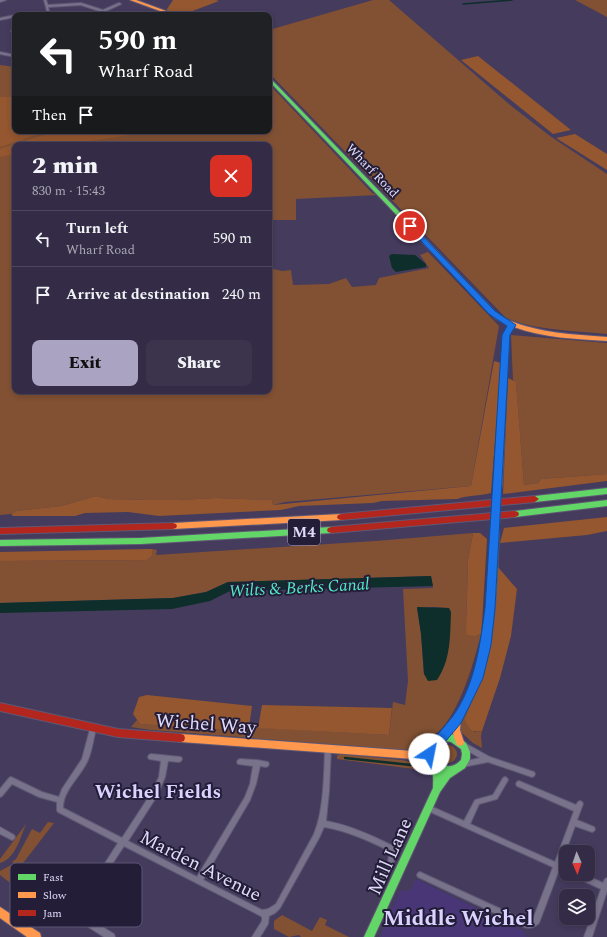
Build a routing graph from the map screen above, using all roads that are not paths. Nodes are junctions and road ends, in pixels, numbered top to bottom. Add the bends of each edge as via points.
1 (5, 0) edge
2 (45, 0) edge
3 (132, 0) edge
4 (0, 1) edge
5 (72, 2) edge
6 (120, 4) dead end
7 (47, 6) junction
8 (104, 11) joint
9 (48, 12) edge
10 (166, 12) edge
11 (12, 17) edge
12 (0, 19) edge
13 (0, 54) edge
14 (12, 56) edge
15 (272, 81) edge
16 (512, 325) junction
17 (607, 339) edge
18 (607, 491) edge
19 (607, 503) edge
20 (0, 531) edge
21 (0, 543) edge
22 (0, 707) edge
23 (457, 719) junction
24 (93, 729) junction
25 (441, 738) junction
26 (461, 743) junction
27 (431, 746) junction
28 (328, 748) junction
29 (413, 755) junction
30 (151, 757) dead end
31 (165, 758) junction
32 (179, 758) dead end
33 (488, 759) junction
34 (240, 762) dead end
35 (257, 763) junction
36 (266, 764) dead end
37 (463, 764) junction
38 (435, 765) junction
39 (455, 769) junction
40 (532, 774) dead end
41 (505, 780) dead end
42 (519, 784) dead end
43 (437, 789) junction
44 (0, 794) edge
45 (60, 800) junction
46 (428, 808) junction
47 (408, 822) dead end
48 (574, 822) junction
49 (322, 824) junction
50 (466, 825) junction
51 (592, 829) dead end
52 (0, 830) edge
53 (12, 836) dead end
54 (123, 843) junction
55 (394, 850) junction
56 (109, 863) edge
57 (556, 866) junction
58 (559, 867) edge
59 (420, 875) dead end
60 (383, 878) dead end
61 (595, 880) edge
62 (198, 881) junction
63 (606, 884) edge
64 (0, 912) edge
65 (266, 914) junction
66 (10, 919) edge
67 (22, 927) edge
68 (95, 927) edge
69 (36, 937) edge
70 (111, 937) edge
71 (256, 937) edge
72 (369, 937) edge
73 (588, 937) edge

1 - 4 street
2 - 7 street
3 - 10 main road
5 - 7 street
5 - 8 street
6 - 8 street
7 - 9 street
11 - 12 street
13 - 14 street
15 - 16 main road, Wharf Road via 487,308
16 - 17 main road, Wharf Road via 546,333
16 - 23 main road, bridge via 506,335 490,608 483,656 472,692
18 - 20 main road, M4 via 424,511 307,520 182,527
19 - 21 main road, M4 via 502,516 311,532 172,540
22 - 24 main road, Wichel Way
23 - 25 main road
23 - 26 main road via 456,728
24 - 28 main road, Wichel Way via 141,735
24 - 45 street via 86,758
25 - 26 main road via 451,738
25 - 27 main road
26 - 33 street
26 - 37 main road via 466,754
27 - 29 main road
27 - 38 main road, Mill Lane via 430,756
28 - 29 main road, Wichel Way
28 - 49 street, Marden Avenue
29 - 38 main road, Wichel Way
30 - 31 street
31 - 32 street
31 - 54 street via 156,794
33 - 37 street
33 - 40 street
34 - 35 street
35 - 36 street
35 - 62 street via 248,798
37 - 39 main road, Mill Lane
38 - 39 main road via 444,770
38 - 43 main road, Mill Lane
39 - 43 main road, Mill Lane
41 - 50 street via 495,798 477,802
42 - 48 street via 579,806
43 - 46 main road, Mill Lane
44 - 45 street via 11,780 41,795
45 - 54 street, Marden Avenue via 60,810 63,813
46 - 50 street
46 - 72 main road, Mill Lane
47 - 55 street
48 - 51 street
48 - 57 street
49 - 55 street via 358,832
49 - 65 street, Marden Avenue via 278,906
50 - 57 street
52 - 53 street
54 - 56 street
54 - 62 street, Marden Avenue
55 - 60 street
57 - 58 street
57 - 59 street via 536,921 530,925
61 - 63 street
62 - 65 street, Marden Avenue
63 - 73 street
64 - 66 main road
65 - 71 street
67 - 69 main road
68 - 70 street

